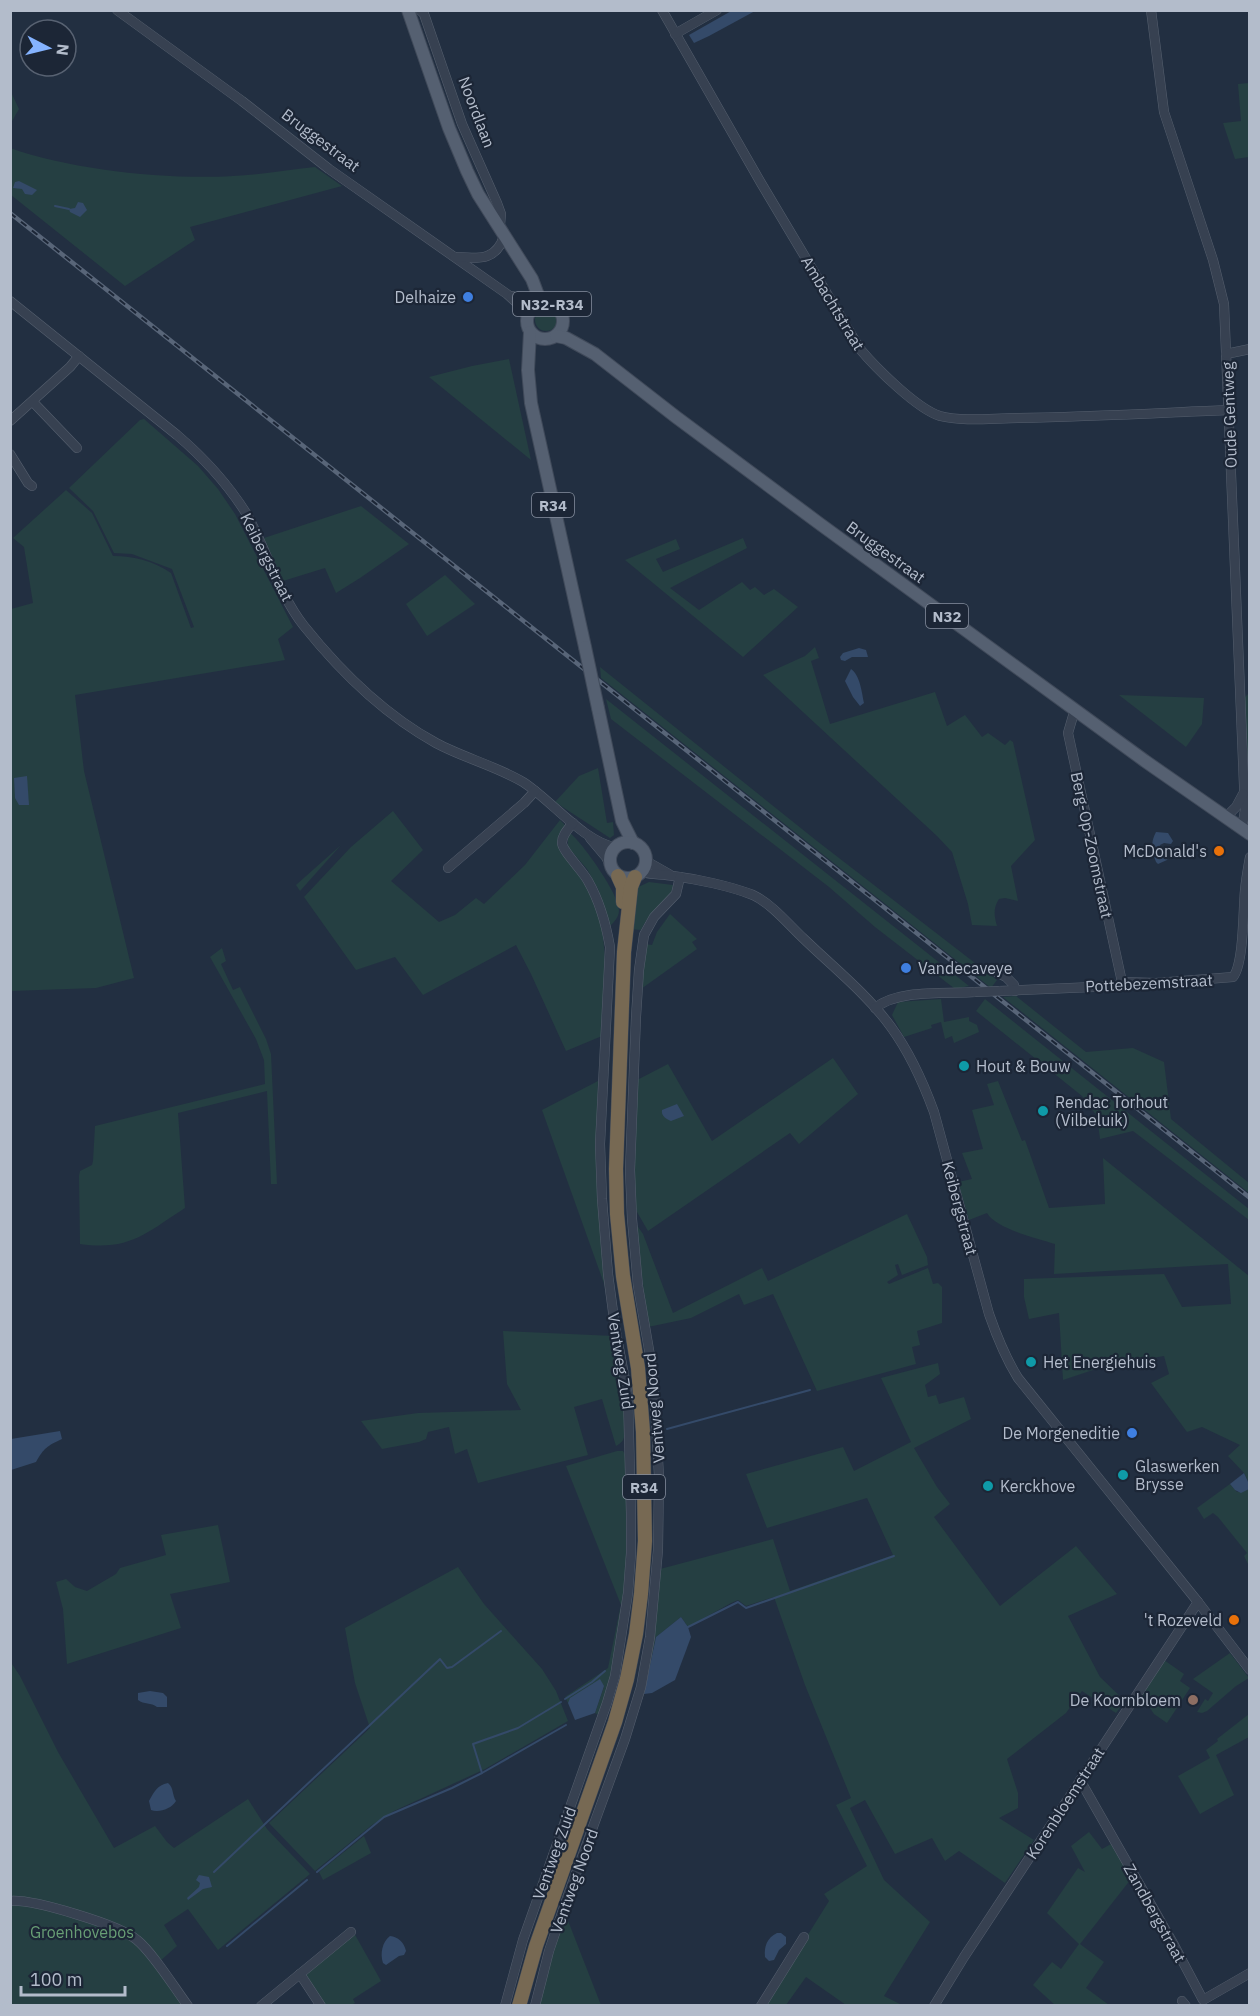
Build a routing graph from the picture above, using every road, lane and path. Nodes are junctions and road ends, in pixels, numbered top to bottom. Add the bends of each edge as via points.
1 (117, 10) edge
2 (403, 10) edge
3 (408, 10) edge
4 (419, 10) edge
5 (662, 10) edge
6 (717, 10) edge
7 (1151, 10) edge
8 (675, 34) junction
9 (463, 161) junction
10 (502, 231) junction
11 (455, 257) junction
12 (531, 279) junction
13 (10, 301) edge
14 (556, 306) junction
15 (535, 307) junction
16 (564, 322) junction
17 (530, 332) junction
18 (553, 337) junction
19 (1250, 349) edge
20 (595, 354) junction
21 (1226, 354) junction
22 (79, 356) junction
23 (530, 362) junction
24 (33, 402) junction
25 (1228, 410) junction
26 (11, 420) edge
27 (77, 448) dead end
28 (10, 454) edge
29 (32, 486) dead end
30 (1250, 689) edge
31 (1239, 690) junction
32 (1074, 709) junction
33 (535, 791) junction
34 (1243, 794) junction
35 (1226, 817) junction
36 (622, 821) junction
37 (573, 823) junction
38 (1246, 832) edge
39 (587, 834) junction
40 (633, 843) junction
41 (617, 846) junction
42 (1250, 857) edge
43 (448, 868) dead end
44 (614, 870) junction
45 (641, 870) junction
46 (677, 877) junction
47 (624, 952) junction
48 (993, 970) dead end
49 (1122, 982) junction
50 (1015, 991) junction
51 (875, 1008) junction
52 (1198, 1602) junction
53 (1250, 1670) edge
54 (1080, 1780) junction
55 (10, 1900) edge
56 (351, 1932) dead end
57 (804, 1936) dead end
58 (1250, 1973) edge
59 (300, 1974) junction
60 (1203, 2000) junction
61 (934, 2005) edge
62 (188, 2006) edge
63 (261, 2006) edge
64 (321, 2006) edge
65 (505, 2006) edge
66 (519, 2006) edge
67 (535, 2006) edge
68 (761, 2006) edge
69 (1193, 2006) edge

1 - 11 street, Bruggestraat
2 - 9 street, Noordlaan via 451,148
3 - 9 main road, Noordlaan
4 - 10 main road, Noordlaan via 457,125
5 - 8 street, Ambachtstraat
6 - 8 street
7 - 21 street, Oude Gentweg via 1164,112 1217,273 1224,304
8 - 25 street, Ambachtstraat via 860,349 874,367 928,410 939,416 970,418
9 - 10 main road, Noordlaan
10 - 11 street via 498,250 491,255
10 - 12 main road, Noordlaan
11 - 15 street, Bruggestraat via 507,294
12 - 14 main road, Noordlaan via 540,283
12 - 15 main road, Noordlaan
13 - 22 street, Keibergstraat
14 - 15 main road, N32-R34 via 549,303
14 - 16 main road, N32-R34
15 - 17 main road, N32-R34 via 527,323
16 - 18 main road, N32-R34
16 - 20 main road, Bruggestraat / N32
17 - 18 main road, N32-R34 via 539,338
17 - 23 main road, R34
18 - 20 main road, Bruggestraat / N32 via 566,338
18 - 23 main road via 537,346
19 - 21 street
20 - 32 main road, Bruggestraat / N32
21 - 25 street, Oude Gentweg
22 - 24 street
22 - 33 street, Keibergstraat via 177,435 218,474 246,514 297,616 359,686 421,734 517,778
23 - 36 main road, R34, bridge via 534,419
24 - 26 street
24 - 27 street
25 - 31 street, Oude Gentweg
28 - 29 street
30 - 31 street
31 - 34 street, Oude Gentweg
32 - 35 main road, Bruggestraat / N32
32 - 49 street, Berg-Op-Zoomstraat via 1068,733
33 - 37 street, Keibergstraat
33 - 43 street
34 - 35 street
34 - 38 street, Oude Gentweg
35 - 38 main road, Bruggestraat / N32
36 - 40 main road, R34
36 - 41 main road, R34
37 - 39 street, Keibergstraat
37 - 65 street, Ventweg Zuid via 565,832 563,847 592,889 610,947 600,1144 608,1274 628,1396 631,1553 615,1676 523,1940
39 - 41 street, Keibergstraat
39 - 44 street, Keibergstraat
40 - 41 main road
40 - 45 main road via 643,850
41 - 44 main road via 611,852
42 - 49 street, Pottebezemstraat via 1240,955 1233,977
44 - 45 main road via 630,879
44 - 47 highway, R34 via 622,887
45 - 46 street, Keibergstraat
45 - 47 highway, R34 via 630,894
46 - 51 street, Keibergstraat via 759,899
46 - 67 street, Ventweg Noord via 676,894 649,923 642,943 630,1170 638,1286 653,1373 658,1436 658,1550 651,1628 625,1739 549,1951
47 - 66 highway, R34 via 617,1214 643,1432 645,1541 641,1594 634,1645 615,1722 536,1946
48 - 50 street via 1006,977
49 - 50 street, Pottebezemstraat via 1117,986
50 - 51 street, Pottebezemstraat, bridge via 904,995
51 - 52 street, Keibergstraat via 907,1052 924,1084 989,1314 1007,1361
52 - 53 street, Keibergstraat
52 - 54 street, Korenbloemstraat
54 - 60 street, Zandbergstraat
54 - 61 street, Korenbloemstraat
55 - 62 street via 52,1907 127,1933 138,1940
56 - 59 street
57 - 68 street
58 - 60 street
59 - 63 street
59 - 64 street
60 - 69 street

